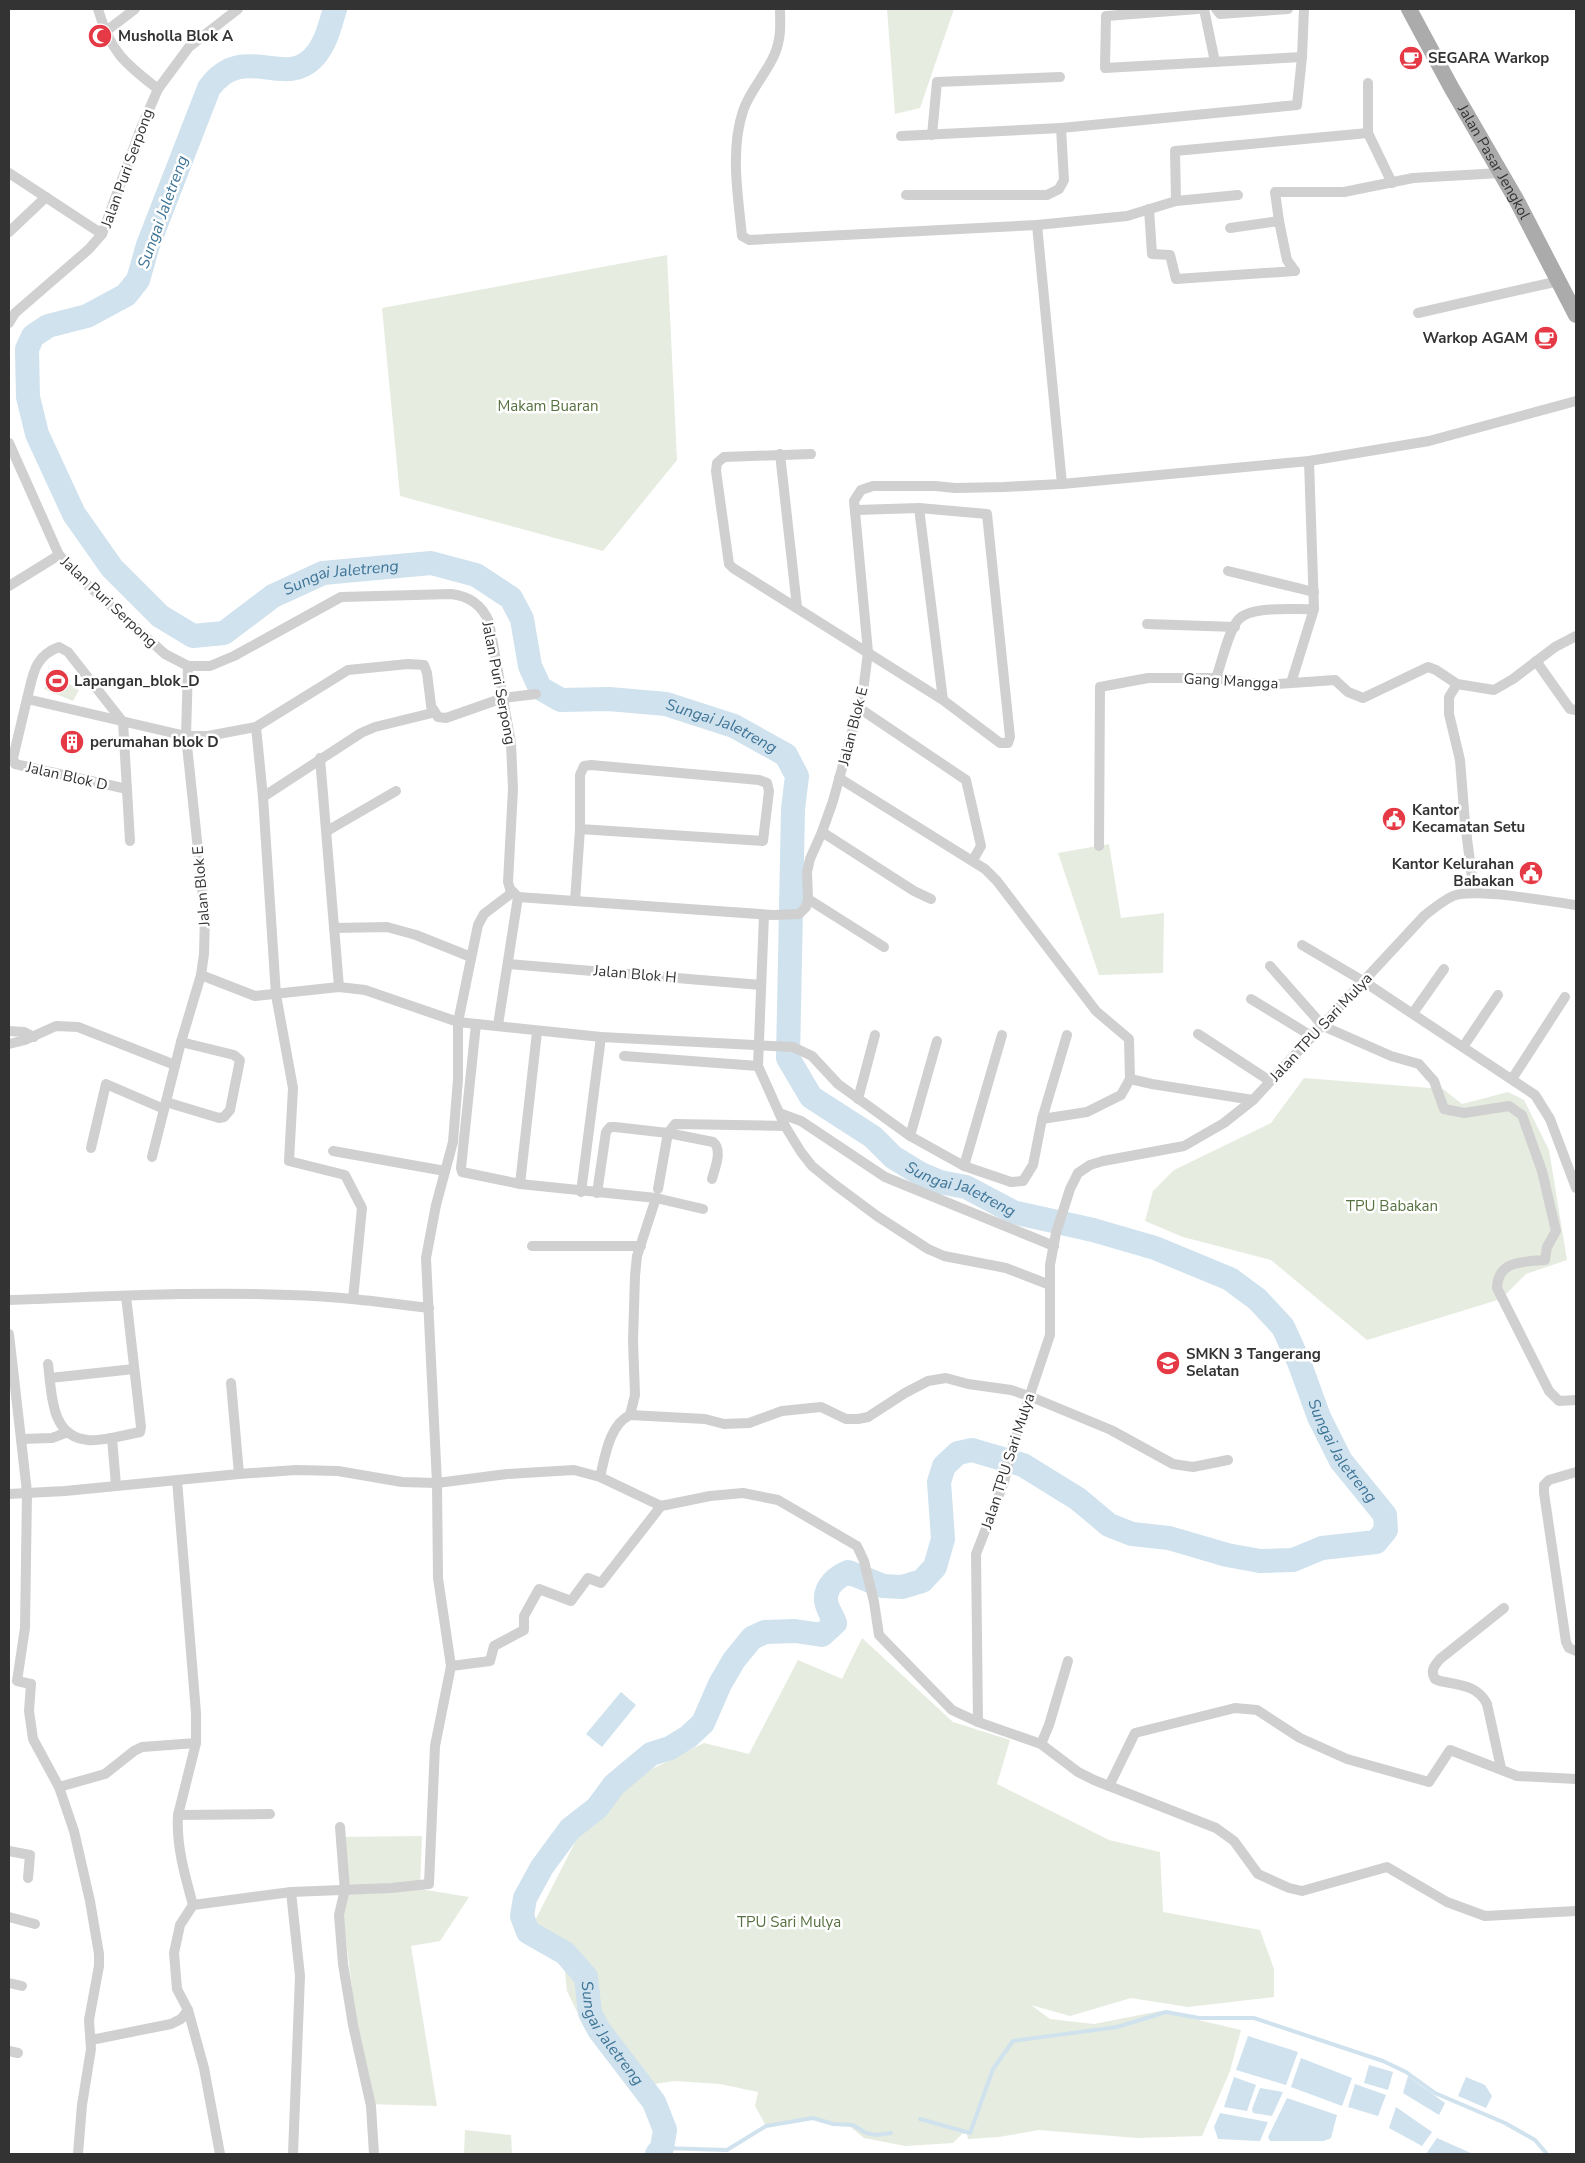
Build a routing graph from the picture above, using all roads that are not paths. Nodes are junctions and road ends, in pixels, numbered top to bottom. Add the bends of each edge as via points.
1 (98, 9) edge
2 (135, 9) edge
3 (238, 9) edge
4 (780, 9) edge
5 (1198, 9) edge
6 (1204, 9) edge
7 (1216, 9) edge
8 (1288, 9) edge
9 (1304, 9) edge
10 (1409, 9) edge
11 (105, 32) junction
12 (1302, 57) junction
13 (1215, 62) junction
14 (1060, 77) dead end
15 (1368, 83) dead end
16 (158, 88) junction
17 (1061, 128) junction
18 (1368, 134) junction
19 (932, 135) junction
20 (901, 136) dead end
21 (9, 173) edge
22 (1500, 173) junction
23 (1392, 183) junction
24 (906, 195) dead end
25 (1238, 195) dead end
26 (46, 196) junction
27 (1176, 201) junction
28 (1149, 209) junction
29 (1279, 221) junction
30 (1037, 225) junction
31 (1230, 228) dead end
32 (9, 232) edge
33 (102, 234) junction
34 (1559, 282) junction
35 (12, 311) edge
36 (1418, 313) dead end
37 (1576, 315) edge
38 (9, 323) edge
39 (1576, 401) edge
40 (9, 443) edge
41 (780, 454) junction
42 (811, 454) dead end
43 (1309, 461) junction
44 (1062, 484) junction
45 (919, 508) junction
46 (856, 510) junction
47 (59, 555) junction
48 (1228, 571) dead end
49 (9, 586) edge
50 (1314, 592) junction
51 (797, 607) junction
52 (1314, 609) junction
53 (1146, 624) dead end
54 (1235, 627) junction
55 (1576, 636) edge
56 (868, 652) junction
57 (1536, 661) junction
58 (188, 666) junction
59 (1216, 678) junction
60 (1292, 683) junction
61 (1458, 684) junction
62 (536, 694) dead end
63 (503, 698) junction
64 (28, 699) junction
65 (943, 700) junction
66 (859, 708) junction
67 (433, 709) junction
68 (1576, 710) edge
69 (122, 722) junction
70 (256, 727) junction
71 (186, 736) junction
72 (320, 758) junction
73 (839, 778) junction
74 (127, 789) junction
75 (396, 791) dead end
76 (263, 797) junction
77 (580, 828) junction
78 (327, 831) junction
79 (822, 832) junction
80 (130, 841) dead end
81 (1099, 846) dead end
82 (973, 860) junction
83 (1474, 893) junction
84 (515, 894) junction
85 (808, 898) junction
86 (931, 899) dead end
87 (576, 901) junction
88 (1576, 905) edge
89 (768, 915) junction
90 (334, 928) junction
91 (1302, 945) dead end
92 (884, 947) dead end
93 (471, 957) junction
94 (508, 964) junction
95 (1270, 966) dead end
96 (1444, 968) dead end
97 (201, 974) junction
98 (1363, 981) junction
99 (761, 985) junction
100 (339, 987) junction
101 (276, 995) junction
102 (1498, 995) dead end
103 (1565, 997) dead end
104 (1252, 999) dead end
105 (1413, 1014) junction
106 (458, 1022) junction
107 (476, 1024) junction
108 (498, 1025) junction
109 (1323, 1026) junction
110 (9, 1030) edge
111 (537, 1032) junction
112 (1198, 1034) dead end
113 (875, 1035) dead end
114 (1002, 1035) dead end
115 (1067, 1035) dead end
116 (34, 1037) junction
117 (601, 1037) junction
118 (1313, 1037) junction
119 (936, 1041) dead end
120 (181, 1042) junction
121 (9, 1044) edge
122 (757, 1045) junction
123 (1463, 1046) junction
124 (624, 1056) dead end
125 (175, 1065) junction
126 (758, 1066) junction
127 (1130, 1078) junction
128 (1512, 1079) junction
129 (1270, 1081) junction
130 (858, 1099) junction
131 (1253, 1100) junction
132 (165, 1105) junction
133 (779, 1112) junction
134 (1042, 1118) junction
135 (785, 1126) junction
136 (668, 1133) junction
137 (910, 1136) junction
138 (91, 1148) dead end
139 (333, 1151) dead end
140 (152, 1157) dead end
141 (964, 1166) junction
142 (445, 1171) junction
143 (712, 1179) dead end
144 (520, 1184) junction
145 (1576, 1188) edge
146 (581, 1192) junction
147 (597, 1193) junction
148 (657, 1193) junction
149 (703, 1209) dead end
150 (532, 1246) dead end
151 (641, 1246) junction
152 (1054, 1246) junction
153 (1050, 1285) junction
154 (126, 1296) junction
155 (353, 1299) junction
156 (9, 1300) edge
157 (429, 1308) junction
158 (9, 1334) edge
159 (48, 1364) dead end
160 (134, 1369) junction
161 (50, 1378) junction
162 (231, 1384) dead end
163 (1029, 1396) junction
164 (1576, 1400) edge
165 (630, 1415) junction
166 (68, 1432) junction
167 (112, 1438) junction
168 (21, 1439) junction
169 (1228, 1460) dead end
170 (1576, 1472) edge
171 (239, 1474) junction
172 (600, 1477) junction
173 (177, 1480) junction
174 (437, 1483) junction
175 (116, 1485) junction
176 (27, 1492) junction
177 (9, 1494) edge
178 (661, 1506) junction
179 (1504, 1608) dead end
180 (1576, 1651) edge
181 (1068, 1661) dead end
182 (451, 1666) junction
183 (978, 1722) junction
184 (196, 1743) junction
185 (1041, 1744) junction
186 (1501, 1768) junction
187 (1576, 1772) edge
188 (1576, 1779) edge
189 (1109, 1786) junction
190 (59, 1787) junction
191 (270, 1814) dead end
192 (178, 1815) junction
193 (340, 1828) dead end
194 (9, 1851) edge
195 (28, 1878) dead end
196 (345, 1889) junction
197 (290, 1892) junction
198 (192, 1905) junction
199 (1576, 1912) edge
200 (9, 1917) edge
201 (35, 1924) dead end
202 (9, 1983) edge
203 (22, 1986) dead end
204 (188, 2010) junction
205 (91, 2040) junction
206 (78, 2154) edge
207 (220, 2154) edge
208 (293, 2154) edge
209 (374, 2154) edge

1 - 11 street
2 - 11 street
3 - 16 street, Jalan Puri Serpong via 189,47
4 - 30 street via 776,51 740,119 737,191 742,236 866,235
5 - 13 street via 1106,16 1105,68
6 - 13 street
7 - 8 street via 1220,14
9 - 12 street
10 - 22 main road, Jalan Pasar Jengkol
11 - 16 street via 122,60
12 - 13 street
12 - 17 street via 1297,105
14 - 19 street via 937,82
15 - 18 street
16 - 33 street, Jalan Puri Serpong
17 - 19 street
17 - 24 street via 1064,180 1054,193
18 - 23 street
18 - 27 street via 1175,151
19 - 20 street
21 - 26 street
22 - 23 street via 1413,178
22 - 34 main road, Jalan Pasar Jengkol
23 - 29 street via 1344,192 1275,192
25 - 27 street
26 - 32 street
26 - 33 street
27 - 28 street
28 - 29 street via 1152,254 1170,255 1176,279 1295,270 1287,260
28 - 30 street via 1127,216
29 - 31 street
30 - 44 street
33 - 35 street, Jalan Puri Serpong via 89,249
34 - 36 street
34 - 37 main road, Jalan Pasar Jengkol
35 - 38 street, Jalan Puri Serpong
39 - 43 street via 1429,441
40 - 47 street, Jalan Puri Serpong
41 - 42 street
41 - 51 street
41 - 51 street via 724,457 717,463 716,471 729,564
43 - 44 street
43 - 50 street
44 - 46 street, Jalan Blok E via 955,488 872,486 856,495
45 - 46 street
45 - 65 street
45 - 65 street via 983,512 988,517 1010,741 1000,743
46 - 56 street, Jalan Blok E
47 - 49 street
47 - 58 street, Jalan Puri Serpong via 82,580 165,654
48 - 50 street
50 - 52 street
51 - 56 street
52 - 54 street via 1257,610 1241,617
52 - 60 street
53 - 54 street
54 - 59 street
55 - 57 street, Gang Mangga
56 - 65 street
56 - 66 street, Jalan Blok E
57 - 61 street, Gang Mangga via 1494,690
57 - 68 street via 1570,709
58 - 63 street, Jalan Puri Serpong via 210,666 234,656 341,597 457,595 475,602 486,614
58 - 71 street, Jalan Blok E
59 - 60 street, Gang Mangga via 1264,685
59 - 81 street, Gang Mangga via 1148,678 1100,688
60 - 61 street, Gang Mangga via 1335,680 1348,692 1363,698 1428,667
61 - 83 street via 1448,697 1448,714 1460,760
62 - 63 street
63 - 67 street via 446,718 438,718
63 - 84 street, Jalan Puri Serpong via 511,743 513,789 508,882
64 - 69 street
64 - 69 street via 33,675 43,656 59,647 68,652
64 - 74 street, Jalan Blok D via 13,758 15,764
66 - 73 street, Jalan Blok E
66 - 82 street via 966,780 981,846
67 - 70 street via 424,665 348,670
67 - 72 street via 429,715 361,733
69 - 71 street
69 - 74 street
70 - 71 street via 208,736
70 - 76 street
71 - 97 street, Jalan Blok E via 205,916
72 - 76 street
72 - 78 street
73 - 79 street, Jalan Blok E
73 - 82 street
74 - 80 street
75 - 78 street
76 - 101 street
77 - 77 street via 763,841 769,790 765,782 759,780 591,765 582,768 580,775
77 - 87 street
78 - 90 street
79 - 85 street, Jalan Blok E via 808,866
79 - 86 street
82 - 127 street via 997,881 1096,1010 1129,1039
83 - 88 street, Jalan TPU Sari Mulya
83 - 98 street, Jalan TPU Sari Mulya via 1455,895 1424,916
84 - 87 street
84 - 93 street via 484,914 478,925
84 - 94 street
85 - 89 street, Jalan Blok E via 806,907 799,914
85 - 92 street
87 - 89 street
89 - 99 street
90 - 93 street via 387,927
90 - 100 street
91 - 98 street
93 - 106 street
94 - 99 street, Jalan Blok H
94 - 108 street
95 - 109 street
96 - 105 street
97 - 101 street via 254,996
97 - 120 street, Jalan Blok E
98 - 105 street
98 - 109 street, Jalan TPU Sari Mulya
99 - 122 street
100 - 101 street
100 - 106 street via 376,992
101 - 155 street via 293,1088 289,1161 345,1175 362,1208
102 - 123 street
103 - 128 street
104 - 118 street
105 - 123 street
106 - 107 street
106 - 142 street via 453,1142
107 - 108 street
107 - 144 street via 461,1168 465,1174
108 - 111 street
109 - 118 street, Jalan TPU Sari Mulya
109 - 164 street via 1419,1064 1434,1081 1444,1109 1464,1113 1509,1106 1522,1115 1542,1171 1556,1232 1547,1247 1545,1260 1516,1263 1506,1268 1500,1274 1497,1288 1549,1391 1559,1401
110 - 116 street
111 - 117 street
111 - 144 street
112 - 129 street
113 - 130 street
114 - 141 street
115 - 134 street
116 - 121 street
116 - 125 street via 56,1026 78,1027
117 - 122 street
117 - 146 street
118 - 129 street, Jalan TPU Sari Mulya
119 - 137 street
120 - 125 street, Jalan Blok E
120 - 132 street via 234,1055 240,1060 230,1110 219,1118
122 - 126 street
122 - 130 street via 793,1047 812,1056 838,1084
123 - 128 street
124 - 126 street
125 - 132 street, Jalan Blok E
126 - 133 street
127 - 131 street
127 - 134 street via 1121,1095 1103,1106 1088,1112
128 - 145 street via 1535,1095 1550,1118
129 - 131 street, Jalan TPU Sari Mulya
130 - 137 street
131 - 152 street, Jalan TPU Sari Mulya via 1224,1123 1184,1146 1103,1161 1078,1173 1070,1189
132 - 138 street via 106,1084
132 - 140 street, Jalan Blok E
133 - 135 street
133 - 152 street via 801,1122 885,1177
134 - 141 street via 1033,1165 1023,1181 1011,1182
135 - 136 street via 675,1124
135 - 153 street via 812,1166 877,1216 928,1249 944,1256 1006,1268
136 - 143 street via 716,1143 718,1150
136 - 147 street via 610,1127 606,1132
136 - 148 street
137 - 141 street
139 - 142 street
142 - 157 street via 426,1258
144 - 146 street
146 - 147 street
147 - 148 street
148 - 149 street
148 - 151 street
150 - 151 street
151 - 165 street via 635,1276 635,1395
152 - 153 street, Jalan TPU Sari Mulya
153 - 163 street, Jalan TPU Sari Mulya via 1050,1335
154 - 155 street via 289,1295
154 - 156 street
154 - 160 street
155 - 157 street
157 - 174 street
158 - 168 street
159 - 161 street
160 - 161 street
160 - 167 street via 140,1432
161 - 166 street via 54,1410 62,1428
162 - 171 street
163 - 165 street via 946,1378 928,1381 868,1417 858,1419 846,1419 821,1407 782,1411 749,1423 724,1424
163 - 169 street via 1110,1430 1173,1464 1193,1467
163 - 183 street, Jalan TPU Sari Mulya via 1004,1482 976,1554
165 - 172 street via 617,1427 606,1451
166 - 167 street via 88,1440
166 - 168 street via 52,1438
167 - 175 street
168 - 176 street
170 - 180 street via 1549,1480 1544,1485 1566,1642
171 - 173 street
171 - 174 street via 317,1470 357,1473 402,1482
172 - 174 street via 574,1470
172 - 178 street
173 - 175 street
173 - 184 street
174 - 182 street via 438,1578
175 - 176 street via 65,1492
176 - 177 street
176 - 190 street via 26,1628 17,1681 31,1684 29,1711 33,1739
178 - 182 street via 601,1583 588,1578 571,1601 539,1589 524,1616 524,1630 494,1646 490,1661
178 - 183 street via 743,1493 778,1500 857,1546 864,1561 879,1634 952,1710
179 - 186 street via 1440,1659 1432,1672 1435,1679 1483,1694
181 - 185 street via 1050,1725
182 - 196 street via 435,1746 429,1884
183 - 185 street
184 - 190 street via 142,1748 105,1774
184 - 192 street
185 - 189 street via 1078,1772
186 - 188 street via 1517,1776
186 - 189 street via 1450,1750 1429,1782 1346,1759 1300,1738 1258,1710 1235,1708 1135,1733
187 - 188 street
189 - 199 street via 1226,1834 1258,1874 1297,1891 1315,1889 1387,1867 1447,1902 1484,1916
190 - 205 street via 79,1846 99,1954 88,2020
191 - 192 street
192 - 198 street via 178,1838
193 - 196 street
194 - 195 street via 30,1855
196 - 197 street
196 - 209 street via 339,1915 343,1964 371,2106
197 - 198 street
197 - 208 street via 300,1976
198 - 204 street via 180,1925 174,1953 177,1989
200 - 201 street
202 - 203 street
204 - 205 street via 171,2024
204 - 207 street via 204,2068
205 - 206 street

